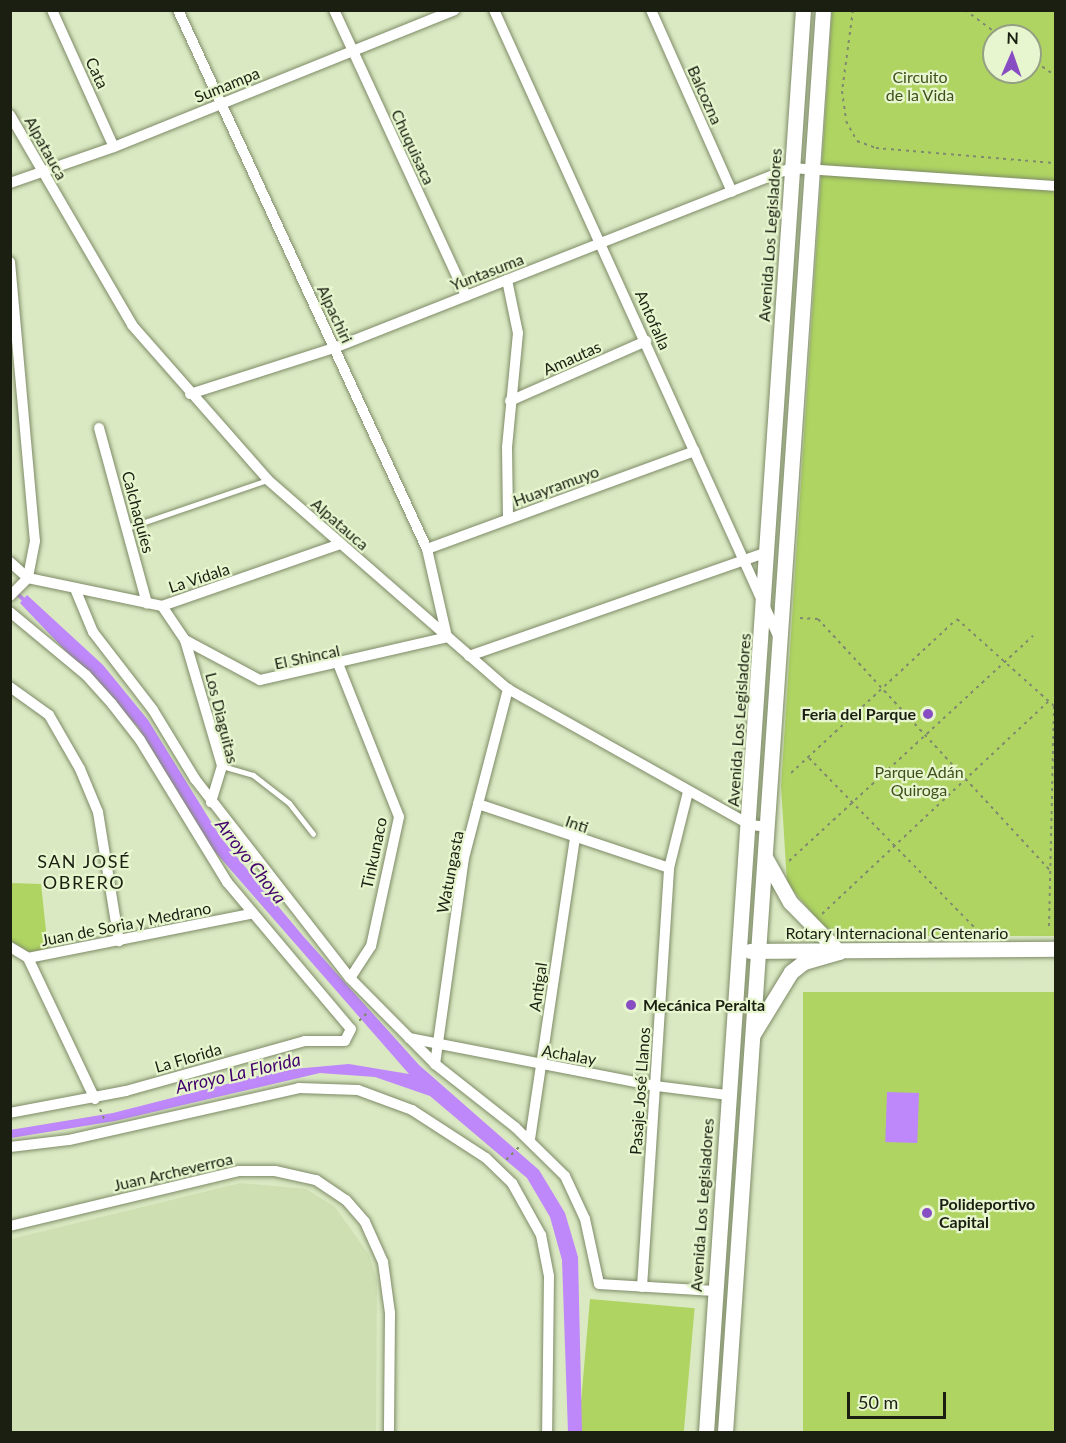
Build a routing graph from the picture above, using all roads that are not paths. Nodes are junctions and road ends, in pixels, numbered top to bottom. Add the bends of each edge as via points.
1 (52, 10) edge
2 (178, 10) edge
3 (334, 10) edge
4 (454, 10) edge
5 (494, 10) edge
6 (651, 10) edge
7 (804, 10) edge
8 (823, 10) edge
9 (352, 51) junction
10 (221, 104) junction
11 (10, 115) edge
12 (114, 147) junction
13 (792, 168) junction
14 (812, 170) junction
15 (43, 174) junction
16 (10, 183) edge
17 (1056, 186) edge
18 (732, 192) junction
19 (602, 243) junction
20 (10, 262) edge
21 (507, 280) junction
22 (466, 296) junction
23 (646, 342) junction
24 (334, 348) junction
25 (190, 394) junction
26 (510, 401) junction
27 (99, 428) dead end
28 (695, 451) junction
29 (268, 480) junction
30 (508, 519) junction
31 (127, 528) junction
32 (340, 544) junction
33 (427, 549) junction
34 (767, 552) junction
35 (743, 559) junction
36 (10, 562) edge
37 (24, 582) junction
38 (76, 591) junction
39 (11, 596) edge
40 (147, 604) junction
41 (162, 606) junction
42 (764, 606) junction
43 (10, 612) edge
44 (447, 637) junction
45 (185, 640) junction
46 (782, 644) junction
47 (469, 656) junction
48 (339, 666) junction
49 (10, 687) edge
50 (508, 689) junction
51 (222, 766) junction
52 (688, 792) junction
53 (211, 802) junction
54 (478, 804) junction
55 (750, 825) junction
56 (768, 827) junction
57 (313, 834) dead end
58 (575, 839) junction
59 (766, 859) junction
60 (669, 868) junction
61 (251, 914) junction
62 (119, 940) junction
63 (10, 947) edge
64 (1056, 949) edge
65 (739, 951) junction
66 (757, 952) junction
67 (839, 952) junction
68 (28, 958) junction
69 (350, 978) junction
70 (407, 1038) junction
71 (751, 1039) junction
72 (438, 1045) junction
73 (435, 1064) junction
74 (542, 1066) junction
75 (656, 1086) junction
76 (728, 1095) junction
77 (95, 1099) junction
78 (10, 1113) edge
79 (530, 1139) junction
80 (10, 1147) edge
81 (10, 1226) edge
82 (642, 1287) junction
83 (715, 1291) junction
84 (389, 1432) edge
85 (547, 1432) edge
86 (706, 1432) edge
87 (725, 1432) edge

1 - 12 street, Cata
2 - 10 street, Alpachiri
3 - 9 street, Chuquisaca
4 - 9 street, Sumampa
5 - 19 street, Antofalla
6 - 18 street, Balcozna
7 - 13 main road, Avenida Los Legisladores
8 - 14 main road
9 - 10 street, Sumampa
9 - 22 street, Chuquisaca
10 - 12 street, Sumampa
10 - 24 street, Alpachiri
11 - 15 street, Alpatauca
12 - 15 street, Sumampa
13 - 14 street
13 - 18 street, Yuntasuma
13 - 34 main road, Avenida Los Legisladores
14 - 17 street
14 - 46 main road
15 - 16 street, Sumampa
15 - 25 street, Alpatauca via 132,325
18 - 19 street, Yuntasuma
19 - 21 street, Yuntasuma
19 - 23 street, Antofalla
20 - 37 street via 35,541
21 - 22 street, Yuntasuma
21 - 26 street via 518,333
22 - 24 street, Yuntasuma
23 - 26 street, Amautas
23 - 28 street, Antofalla
24 - 25 street, Yuntasuma
24 - 33 street, Alpachiri
25 - 29 street, Alpatauca
26 - 30 street
27 - 31 street, Calchaquíes
28 - 30 street, Huayramuyo
28 - 35 street, Antofalla
29 - 31 lane
29 - 32 street, Alpatauca
30 - 33 street, Huayramuyo
31 - 40 street, Calchaquíes
32 - 41 street, La Vidala
32 - 44 street, Alpatauca
33 - 44 street, Alpachiri
34 - 35 street
34 - 42 main road, Avenida Los Legisladores
35 - 42 street, Antofalla
35 - 47 street
36 - 37 street
37 - 38 street, La Vidala
37 - 39 street
38 - 40 street, La Vidala
38 - 53 street via 93,632 153,710
40 - 41 street, La Vidala
41 - 45 street, El Shincal
42 - 46 street, Antofalla
42 - 55 main road, Avenida Los Legisladores
43 - 61 street via 86,675 119,713 204,850
44 - 47 street, Alpatauca
44 - 48 street, El Shincal
45 - 48 street, El Shincal via 260,680
45 - 51 street, Los Diaguitas
46 - 56 main road
47 - 50 street, Alpatauca
48 - 69 street, Tinkunaco via 399,817 371,946
49 - 62 street via 49,716 80,769 98,812
50 - 52 street, Alpatauca
50 - 54 street, Watungasta
51 - 53 street, Los Diaguitas
51 - 57 lane via 253,775 289,802
52 - 55 street, Alpatauca
52 - 60 street, Pasaje José Llanos
53 - 69 street
54 - 58 street, Inti
54 - 72 street, Watungasta via 464,858
55 - 56 street, Alpatauca
55 - 65 main road, Avenida Los Legisladores
56 - 59 main road
58 - 60 street, Inti
58 - 74 street, Antigal
59 - 66 main road
59 - 67 main road via 790,902
60 - 75 street, Pasaje José Llanos
61 - 62 street, Juan de Soria y Medrano
61 - 77 street, La Florida via 345,1017 351,1029 345,1041 305,1041
62 - 68 street, Juan de Soria y Medrano
63 - 68 street, Juan de Soria y Medrano
64 - 67 main road, Rotary Internacional Centenario
65 - 66 main road, Rotary Internacional Centenario
65 - 76 main road, Avenida Los Legisladores
66 - 67 main road, Rotary Internacional Centenario
66 - 71 main road
67 - 71 main road via 804,962 791,972
68 - 77 street
69 - 70 street
70 - 72 street, Achalay
70 - 73 street
71 - 87 main road
72 - 73 street, Watungasta
72 - 74 street, Achalay
73 - 79 street
74 - 75 street, Achalay
74 - 79 street, Antigal
75 - 76 street, Achalay
75 - 82 street, Pasaje José Llanos
76 - 83 main road, Avenida Los Legisladores
77 - 78 street, La Florida
79 - 82 street via 565,1176 585,1219 599,1284
80 - 85 street via 110,1131 299,1088 358,1090 444,1129 486,1158 528,1206 541,1235 549,1276
81 - 84 street, Juan Archeverroa via 239,1171 275,1171 316,1180 346,1200 364,1222 383,1262 390,1313
82 - 83 street
83 - 86 main road, Avenida Los Legisladores

